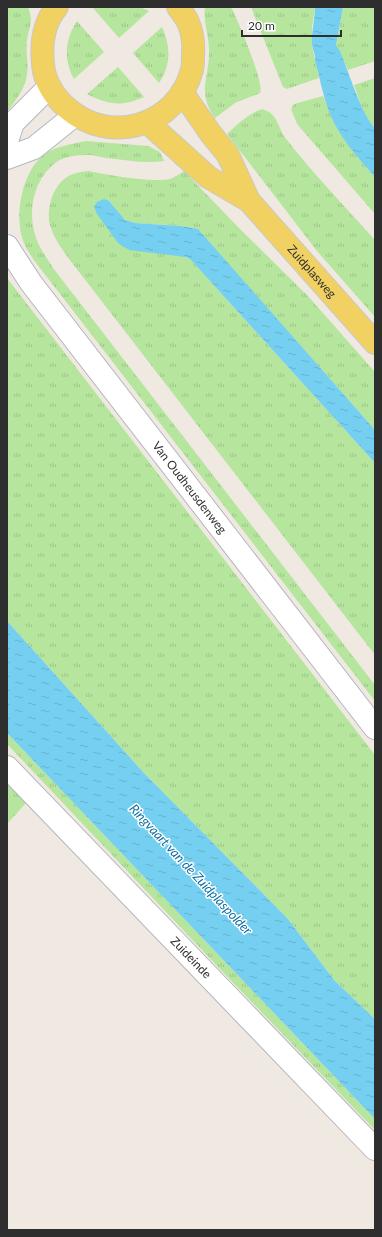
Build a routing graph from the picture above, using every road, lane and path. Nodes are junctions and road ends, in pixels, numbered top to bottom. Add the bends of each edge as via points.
1 (178, 7) edge
2 (54, 8) edge
3 (49, 86) junction
4 (182, 92) junction
5 (75, 115) junction
6 (147, 122) junction
7 (7, 141) edge
8 (7, 158) edge
9 (249, 201) junction
10 (7, 246) edge
11 (375, 343) edge
12 (375, 728) edge
13 (7, 766) edge
14 (375, 1149) edge

1 - 4 main road via 187,20 194,44 192,70
2 - 3 main road via 45,28 42,48 43,68
3 - 5 main road via 60,103
3 - 7 street via 13,123
4 - 6 main road via 167,110
4 - 9 main road, Zuidplasweg via 228,155
5 - 6 main road via 91,124 110,128 129,128
5 - 8 street via 34,148
6 - 9 main road, Zuidplasweg via 208,177
9 - 11 main road, Zuidplasweg
10 - 12 street, Van Oudheusdenweg via 31,283
13 - 14 street, Zuideinde

